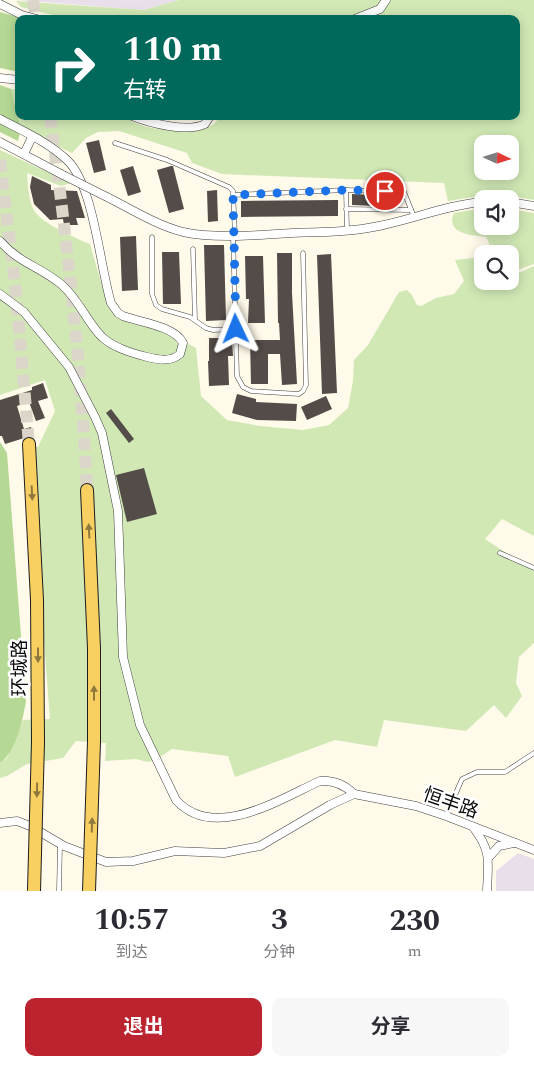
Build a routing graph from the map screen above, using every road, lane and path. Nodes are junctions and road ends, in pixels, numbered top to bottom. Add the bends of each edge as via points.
1 (386, 0) edge
2 (0, 4) edge
3 (22, 15) edge
4 (365, 15) edge
5 (0, 78) edge
6 (15, 80) edge
7 (0, 119) edge
8 (145, 120) edge
9 (208, 120) edge
10 (32, 137) junction
11 (0, 142) edge
12 (115, 143) dead end
13 (24, 154) junction
14 (346, 190) junction
15 (233, 195) junction
16 (474, 203) edge
17 (519, 204) edge
18 (534, 206) edge
19 (346, 209) junction
20 (413, 213) junction
21 (347, 231) junction
22 (234, 235) junction
23 (152, 237) dead end
24 (0, 241) edge
25 (193, 249) dead end
26 (303, 252) dead end
27 (0, 294) edge
28 (195, 320) junction
29 (236, 329) junction
30 (29, 444) tunnel mouth
31 (87, 490) tunnel mouth
32 (500, 553) dead end
33 (534, 568) edge
34 (534, 752) edge
35 (354, 794) junction
36 (446, 816) junction
37 (0, 822) edge
38 (472, 826) junction
39 (516, 843) junction
40 (60, 844) junction
41 (534, 850) edge
42 (488, 857) junction
43 (34, 891) edge
44 (59, 891) edge
45 (89, 891) edge
46 (487, 891) edge

1 - 4 street via 380,9
2 - 3 street
5 - 6 street
7 - 10 street
8 - 9 street via 162,125 194,127
10 - 13 street
10 - 24 street via 60,154 76,171 87,198 115,310 180,337 180,354 169,360 158,360 113,345 101,336 66,288 18,259
11 - 13 street
12 - 15 lane via 223,183 233,191
13 - 22 street, bridge via 182,232
14 - 15 lane
14 - 19 lane
14 - 20 lane via 404,192
15 - 22 lane
16 - 20 street
17 - 18 street
19 - 20 lane
19 - 21 lane
20 - 21 street via 377,227
21 - 22 street
22 - 29 lane
23 - 28 lane via 154,302 160,308
25 - 28 lane
26 - 29 lane via 306,385 302,392 252,391 242,387 237,376
27 - 35 street, 恒丰路 via 24,312 69,367 102,433 118,517 123,657 140,725 176,800 197,815 218,818 252,812 320,781 346,786
28 - 29 lane via 213,330
30 -> 43 main road, 环城路, bridge via 37,600
45 -> 31 main road, bridge via 94,648
32 - 33 lane
34 - 36 lane via 505,772 476,772 462,779
35 - 36 street, 恒丰路 via 416,806
35 - 40 street via 260,846 224,853 175,851 133,861 106,862
36 - 38 street, 恒丰路
37 - 40 street via 16,821 30,826
38 - 39 street, 恒丰路
38 - 42 street via 483,840
39 - 41 street, 恒丰路
39 - 42 street via 499,846
40 - 44 lane
42 - 46 street

